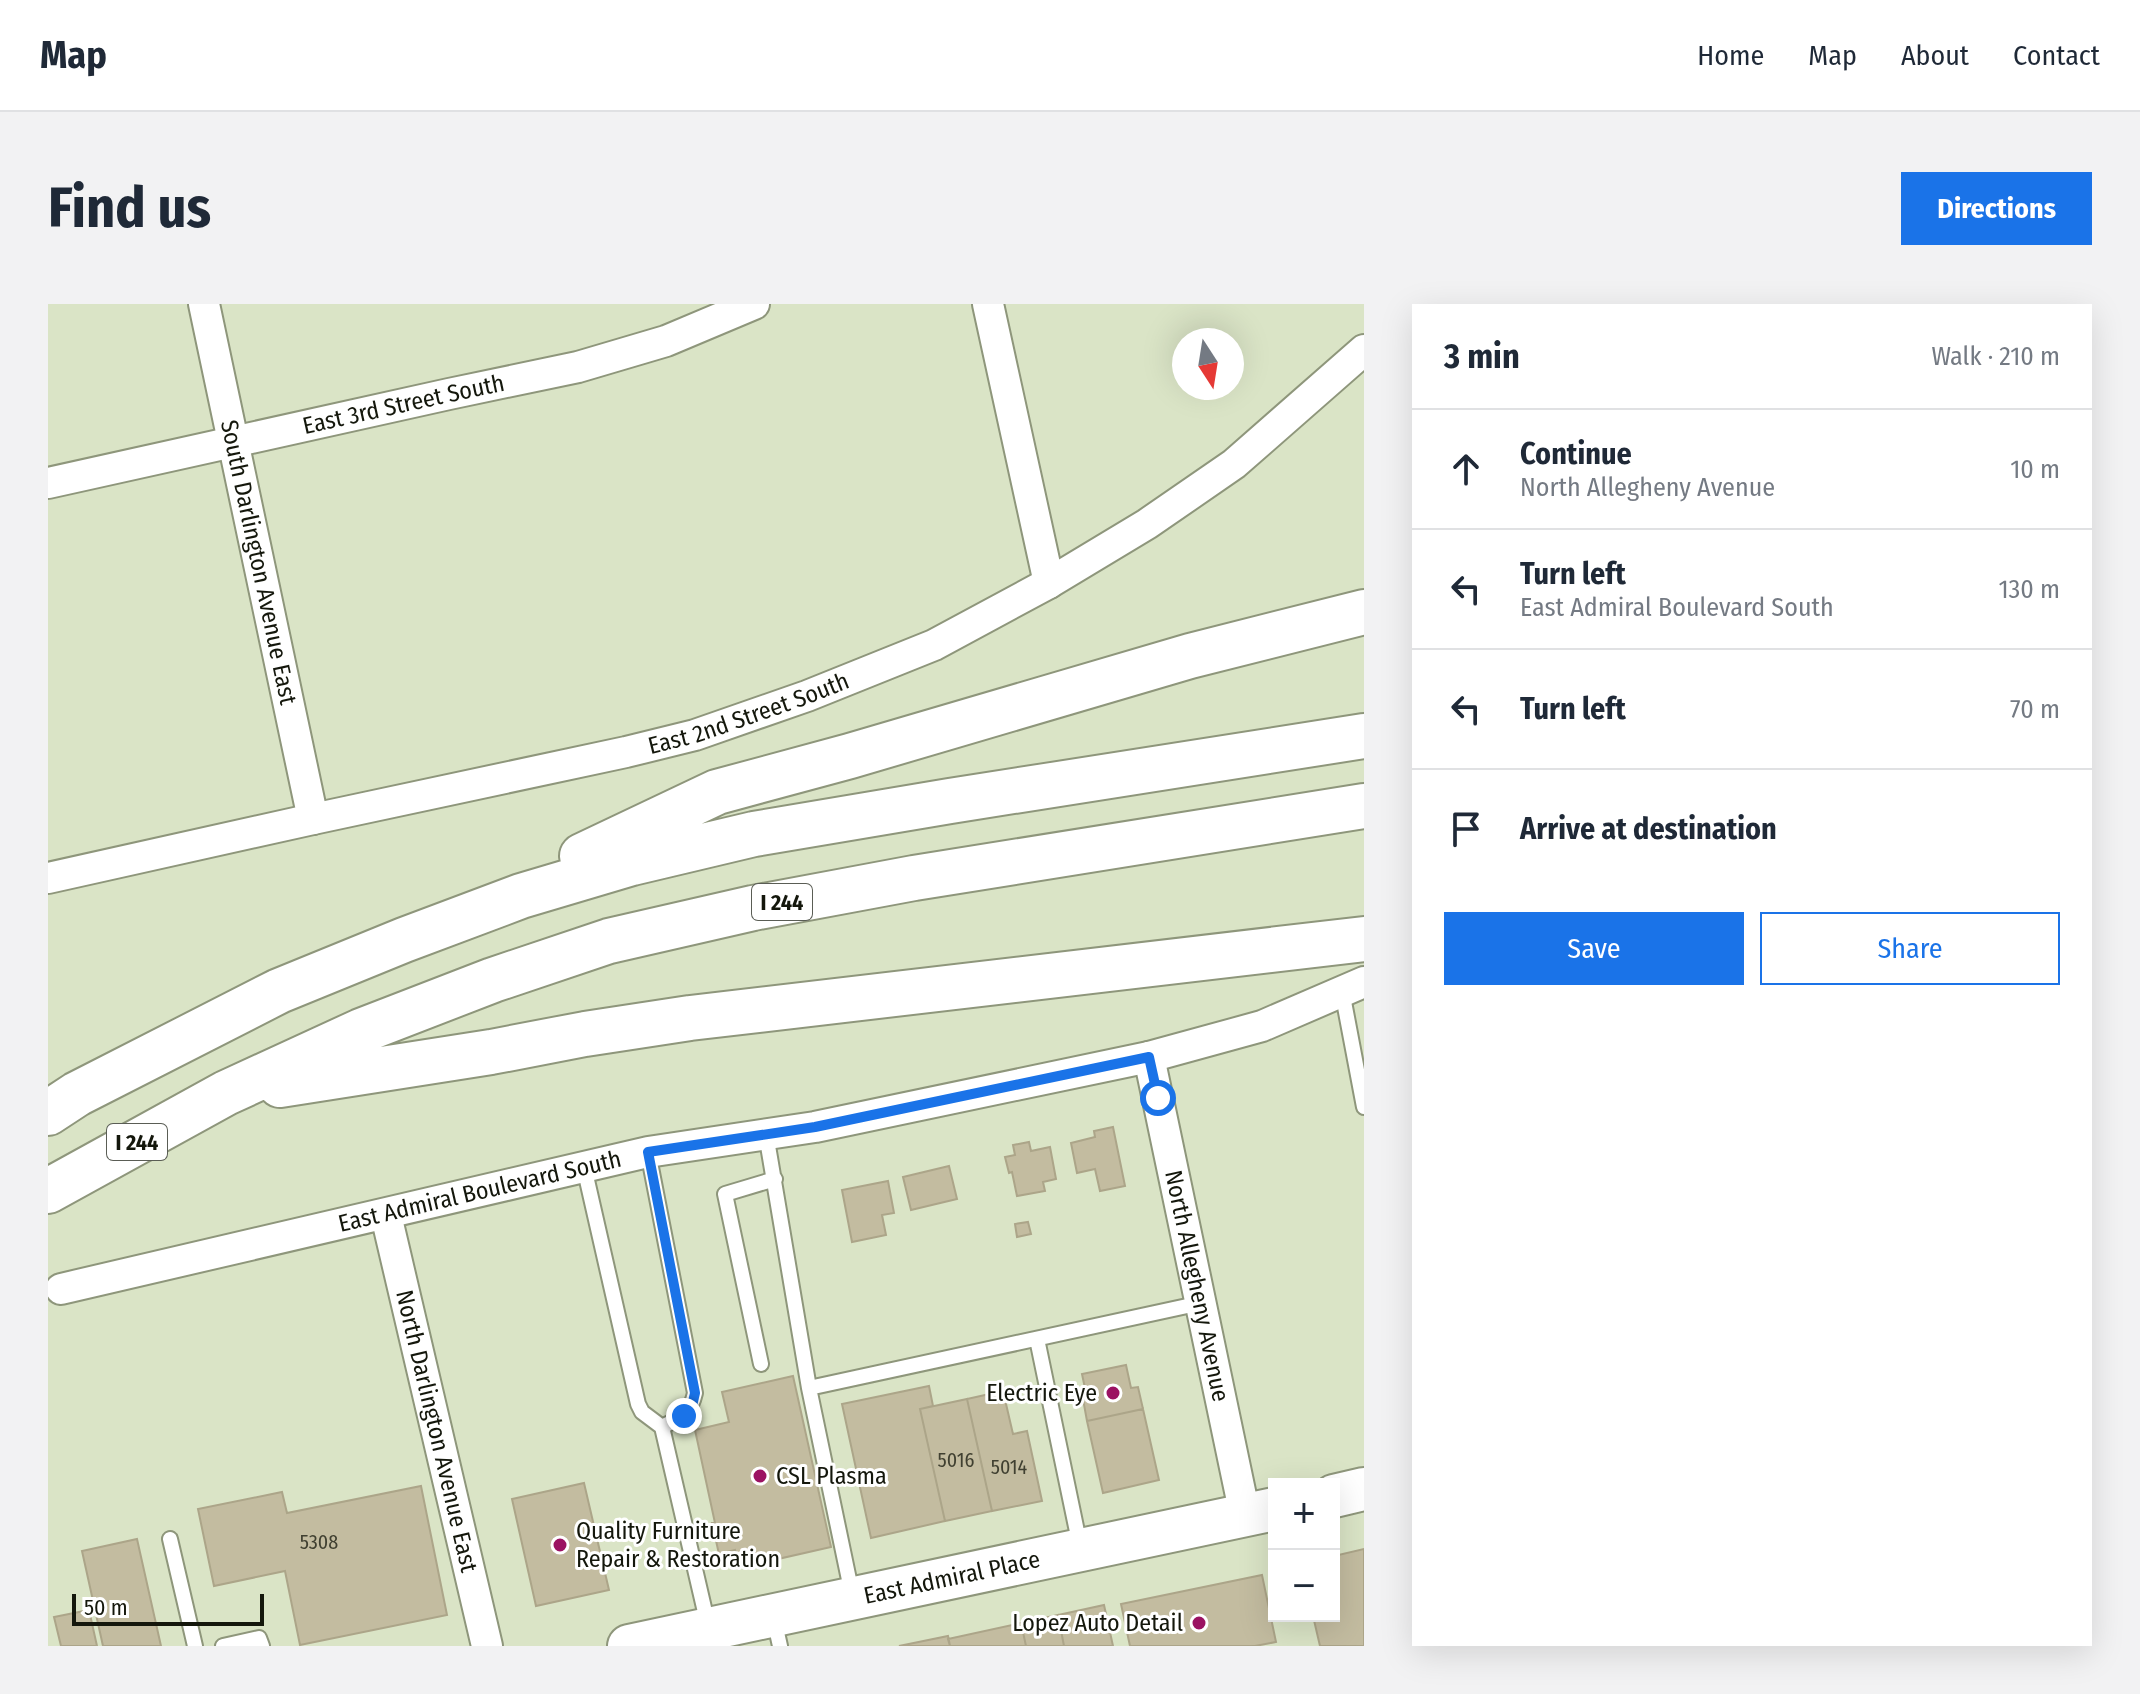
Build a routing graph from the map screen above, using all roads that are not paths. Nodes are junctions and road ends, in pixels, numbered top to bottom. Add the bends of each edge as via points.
1 (204, 304) edge
2 (754, 304) edge
3 (988, 304) edge
4 (1364, 350) edge
5 (234, 442) junction
6 (48, 483) edge
7 (1049, 583) junction
8 (1364, 612) edge
9 (1364, 736) edge
10 (1364, 806) edge
11 (313, 819) junction
12 (48, 878) edge
13 (1364, 939) edge
14 (404, 940) junction
15 (1353, 987) edge
16 (1149, 1057) junction
17 (226, 1093) junction
18 (1364, 1107) edge
19 (48, 1113) edge
20 (766, 1134) junction
21 (648, 1152) junction
22 (584, 1167) junction
23 (775, 1179) junction
24 (48, 1191) edge
25 (386, 1215) junction
26 (61, 1289) dead end
27 (1201, 1303) junction
28 (1037, 1339) junction
29 (761, 1364) dead end
30 (809, 1388) junction
31 (662, 1427) junction
32 (1364, 1489) edge
33 (1340, 1495) edge
34 (1260, 1512) edge
35 (170, 1539) dead end
36 (1081, 1550) junction
37 (853, 1599) junction
38 (709, 1629) junction
39 (777, 1631) edge
40 (195, 1646) edge
41 (223, 1646) edge
42 (262, 1646) edge
43 (487, 1646) edge
44 (629, 1646) edge

1 - 5 street, South Darlington Avenue East
2 - 5 street, East 3rd Street South via 666,341 578,367
3 - 7 street
4 - 7 street, East 2nd Street South via 1234,464
5 - 6 street, East 3rd Street South
5 - 11 street, South Darlington Avenue East
7 - 11 street, East 2nd Street South via 934,645 695,735
8 - 14 highway via 1190,656 717,792
9 - 14 highway via 754,834 521,896
10 - 17 highway, I 244 via 914,878 609,941 375,1025
11 - 12 street, East 2nd Street South
13 - 17 highway via 690,1018
14 - 19 highway via 279,991
15 - 16 street, East Admiral Boulevard South via 1262,1026
15 - 18 lane
16 - 20 street, East Admiral Boulevard South
16 - 27 street, North Allegheny Avenue
17 - 24 highway, I 244
20 - 21 street, East Admiral Boulevard South
20 - 23 lane
21 - 22 street, East Admiral Boulevard South
21 - 31 lane via 695,1393 684,1416
22 - 25 street, East Admiral Boulevard South
22 - 31 lane via 638,1404
23 - 29 lane via 725,1194
23 - 30 lane
25 - 26 street, East Admiral Boulevard South
25 - 43 street, North Darlington Avenue East
27 - 28 lane
27 - 34 street, North Allegheny Avenue
28 - 30 lane
28 - 36 lane
30 - 37 lane
31 - 38 lane
32 - 33 main road
34 - 36 main road, East Admiral Place
35 - 40 lane
36 - 37 main road, East Admiral Place
37 - 39 main road, East Admiral Place
38 - 39 main road, East Admiral Place
38 - 44 main road, East Admiral Place
41 - 42 lane via 259,1638

